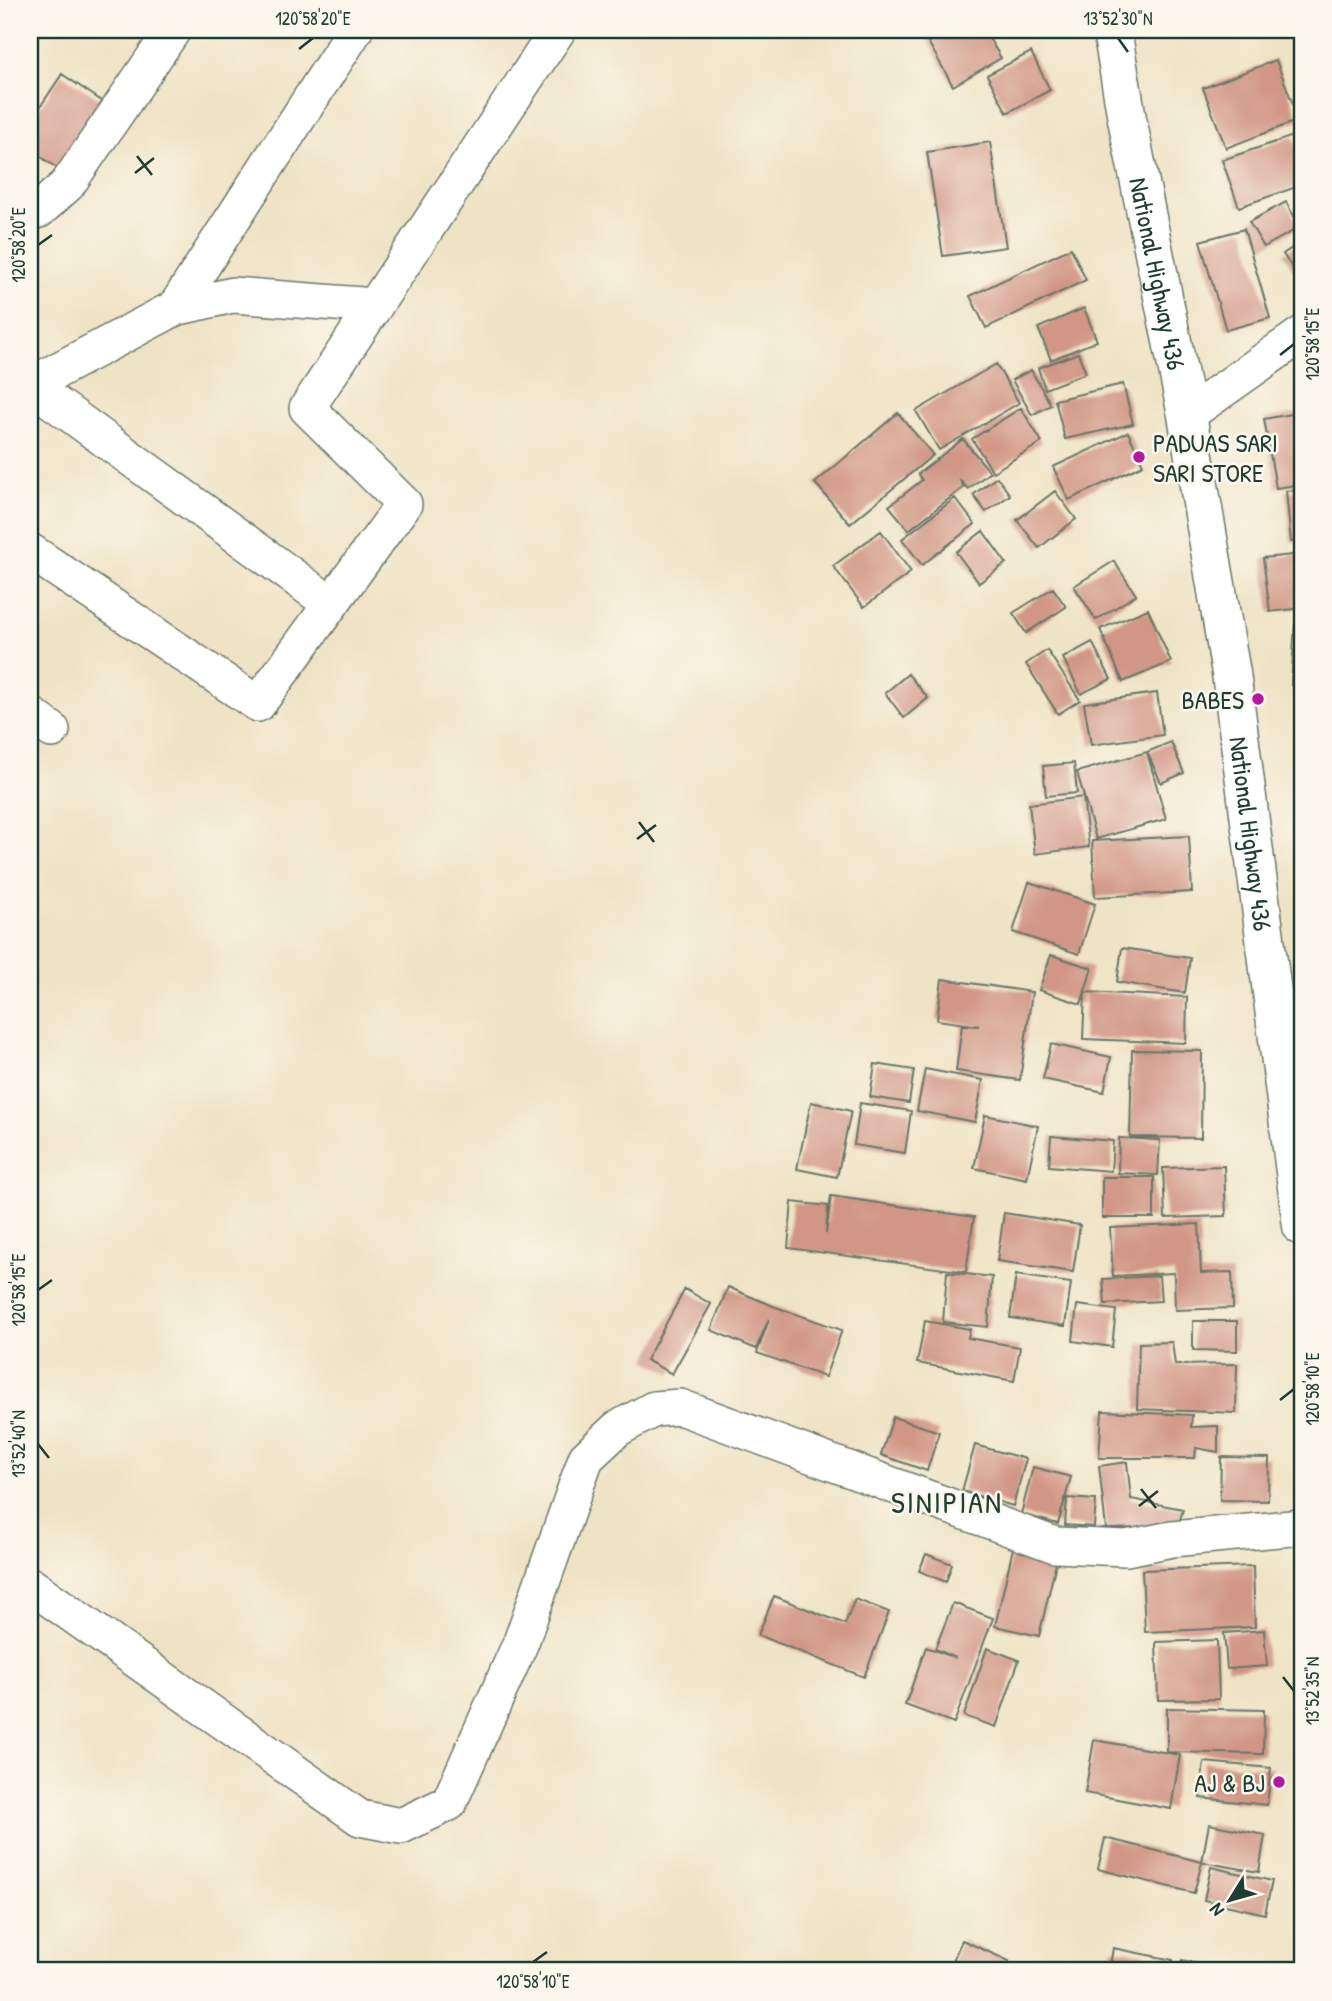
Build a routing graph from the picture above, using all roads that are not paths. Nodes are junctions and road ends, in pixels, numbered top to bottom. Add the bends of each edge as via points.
1 (173, 30) edge
2 (355, 30) edge
3 (558, 30) edge
4 (1112, 30) edge
5 (30, 213) edge
6 (375, 306) junction
7 (175, 307) junction
8 (1302, 334) edge
9 (1187, 415) junction
10 (30, 551) edge
11 (331, 604) junction
12 (1302, 1226) edge
13 (1302, 1527) edge
14 (30, 1585) edge

1 - 5 street via 67,185
2 - 7 street
3 - 6 street
4 - 9 main road, National Highway 436
6 - 7 street via 233,295
6 - 11 street via 307,408 404,504
7 - 11 street via 30,385
8 - 9 street
9 - 12 main road, National Highway 436 via 1231,673
10 - 11 street via 258,704
13 - 14 street via 1126,1548 1055,1545 680,1407 654,1409 617,1429 586,1458 521,1642 449,1803 401,1826 360,1818

